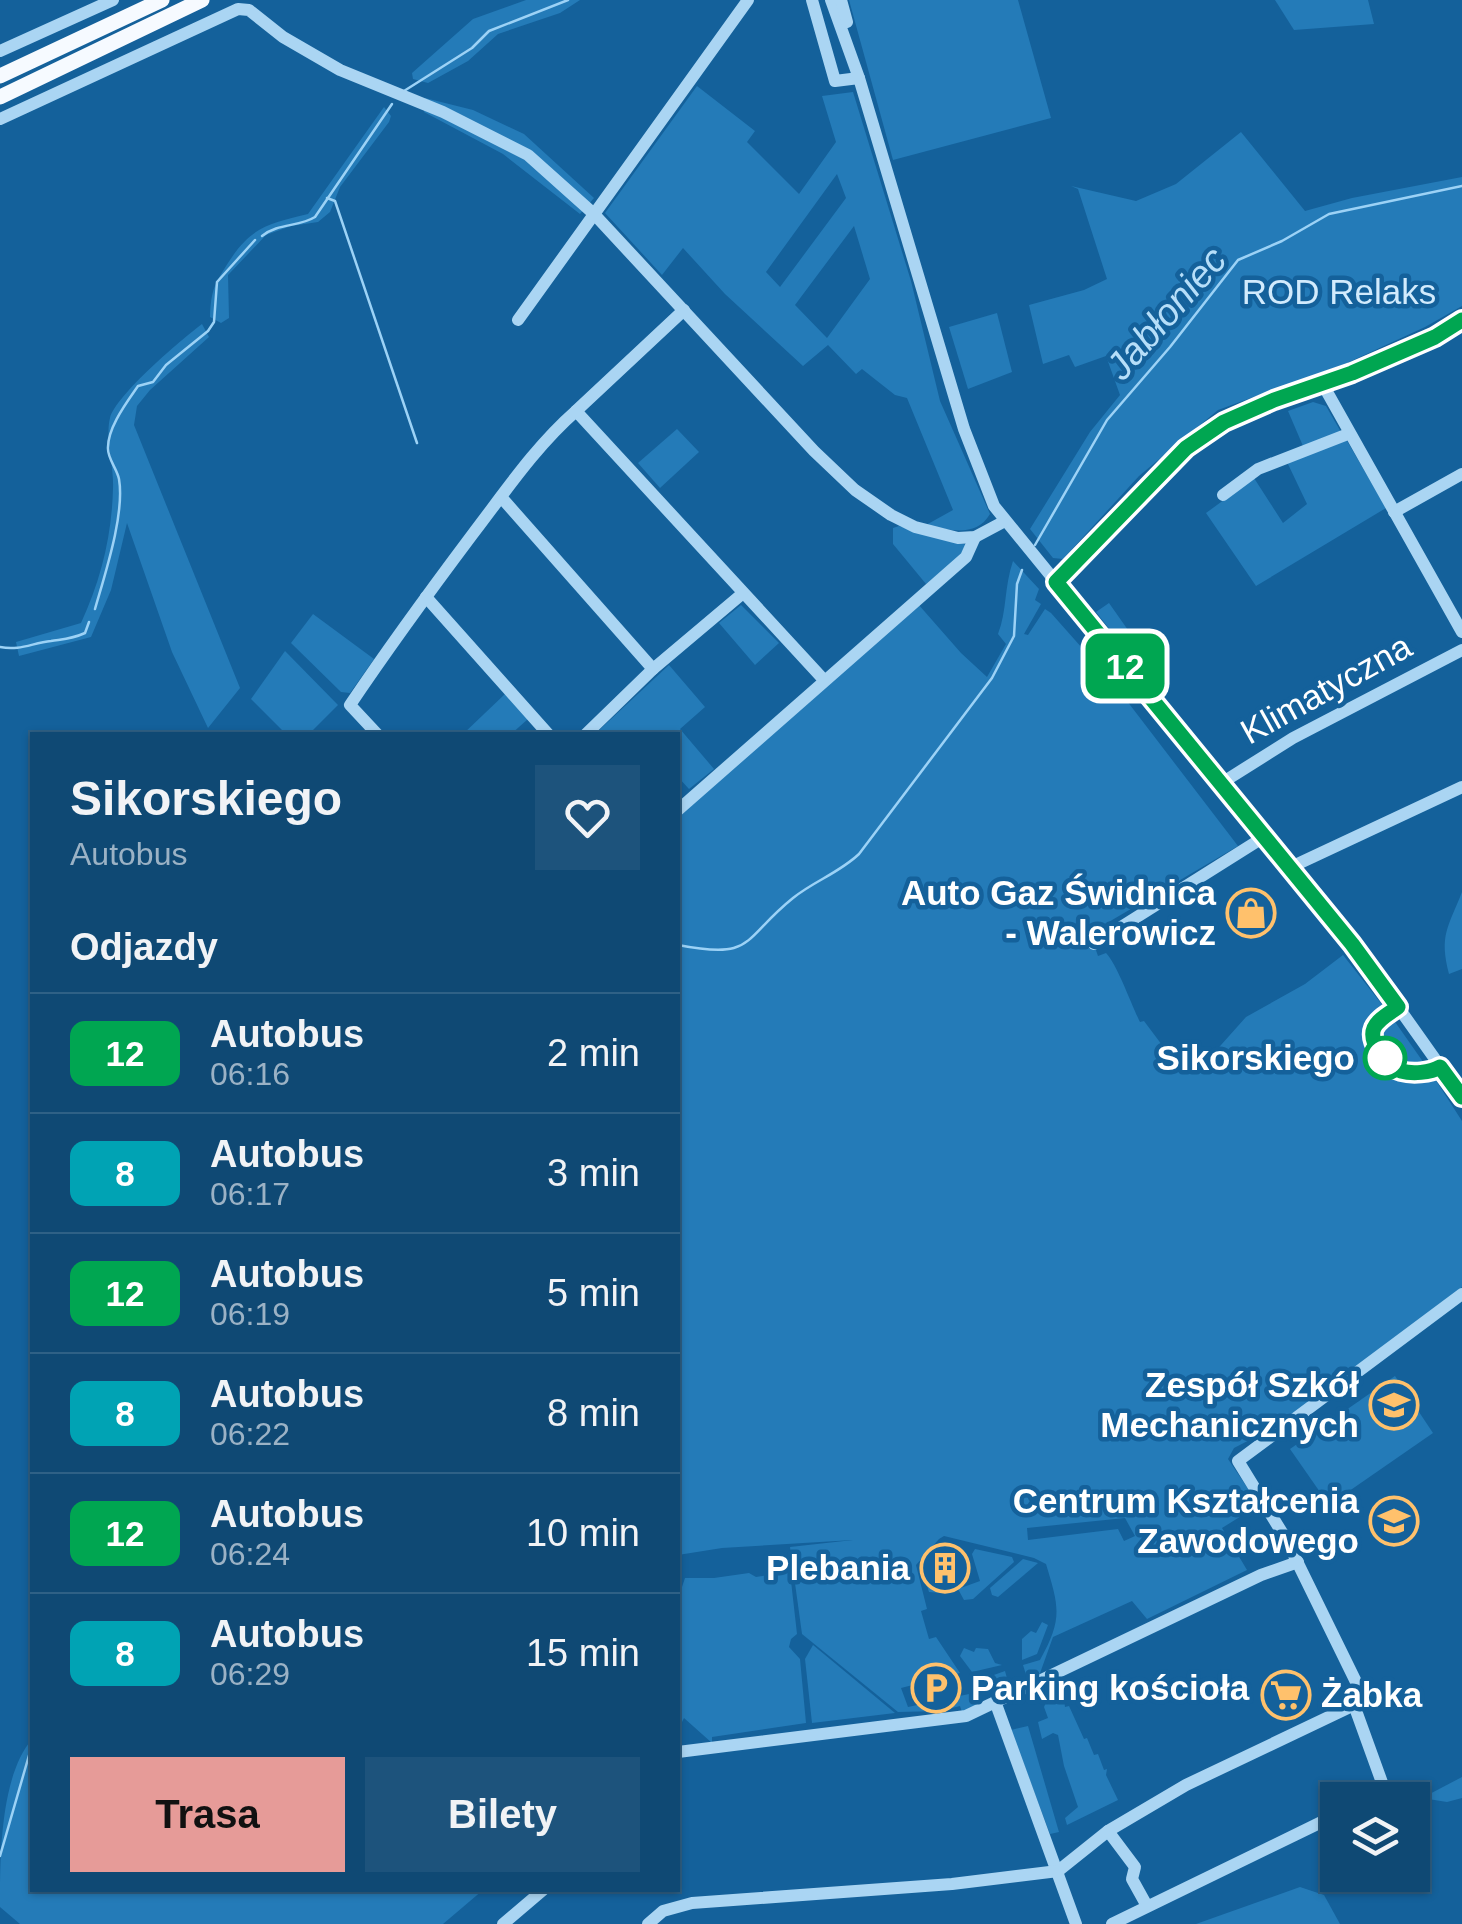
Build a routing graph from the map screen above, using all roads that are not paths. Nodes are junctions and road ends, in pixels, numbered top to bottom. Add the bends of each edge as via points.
1 (114, 0) edge
2 (162, 0) edge
3 (202, 0) edge
4 (748, 0) edge
5 (812, 0) edge
6 (831, 0) edge
7 (842, 0) edge
8 (0, 51) edge
9 (0, 76) edge
10 (859, 78) junction
11 (0, 97) edge
12 (0, 119) edge
13 (594, 214) junction
14 (684, 310) junction
15 (518, 320) dead end
16 (1462, 320) edge
17 (1322, 384) junction
18 (576, 411) junction
19 (1348, 434) junction
20 (1462, 474) edge
21 (1223, 495) dead end
22 (501, 497) junction
23 (1394, 512) junction
24 (1004, 522) junction
25 (975, 537) junction
26 (1056, 582) junction
27 (742, 594) junction
28 (426, 596) junction
29 (1462, 632) edge
30 (1462, 650) edge
31 (652, 670) junction
32 (824, 680) junction
33 (375, 732) edge
34 (546, 732) edge
35 (588, 732) edge
36 (1220, 784) junction
37 (1462, 787) edge
38 (680, 808) edge
39 (1264, 837) junction
40 (1292, 867) junction
41 (1094, 944) dead end
42 (1460, 1089) edge
43 (1462, 1294) edge
44 (1298, 1562) junction
45 (996, 1704) junction
46 (1354, 1704) junction
47 (680, 1752) edge
48 (1382, 1782) edge
49 (1320, 1823) edge
50 (1108, 1831) junction
51 (1058, 1871) junction
52 (541, 1892) edge
53 (1147, 1906) junction
54 (503, 1924) edge
55 (648, 1924) edge
56 (1076, 1924) edge
57 (1112, 1924) edge

1 - 8 street
2 - 9 main road
3 - 11 main road
4 - 13 street
5 - 10 street via 836,81
6 - 10 street
7 - 10 street
10 - 24 street via 964,429
12 - 13 street via 238,8 340,70 528,155
13 - 14 street
13 - 15 street
14 - 18 street
14 - 25 street via 855,490 916,527
16 - 17 street
17 - 19 street
17 - 26 street via 1224,422 1186,448
18 - 22 street
18 - 27 street
19 - 21 street via 1258,469
19 - 23 street
20 - 23 street
22 - 28 street
22 - 31 street
23 - 29 street
24 - 25 street
24 - 26 street
25 - 32 street via 966,557
26 - 36 street
27 - 31 street
27 - 32 street
28 - 33 street via 350,705
28 - 34 street
30 - 36 street, Klimatyczna
31 - 35 street
32 - 38 street
36 - 39 street
37 - 40 street
39 - 40 street
39 - 41 street
40 - 42 street
43 - 44 street via 1238,1461
44 - 45 street
44 - 46 street via 1359,1688
45 - 47 street via 966,1716
45 - 51 street
46 - 48 street
46 - 50 street
49 - 53 street
50 - 51 street
50 - 53 street via 1135,1866 1132,1880
51 - 55 street via 692,1904 663,1911
51 - 56 street
52 - 54 street
53 - 57 street

